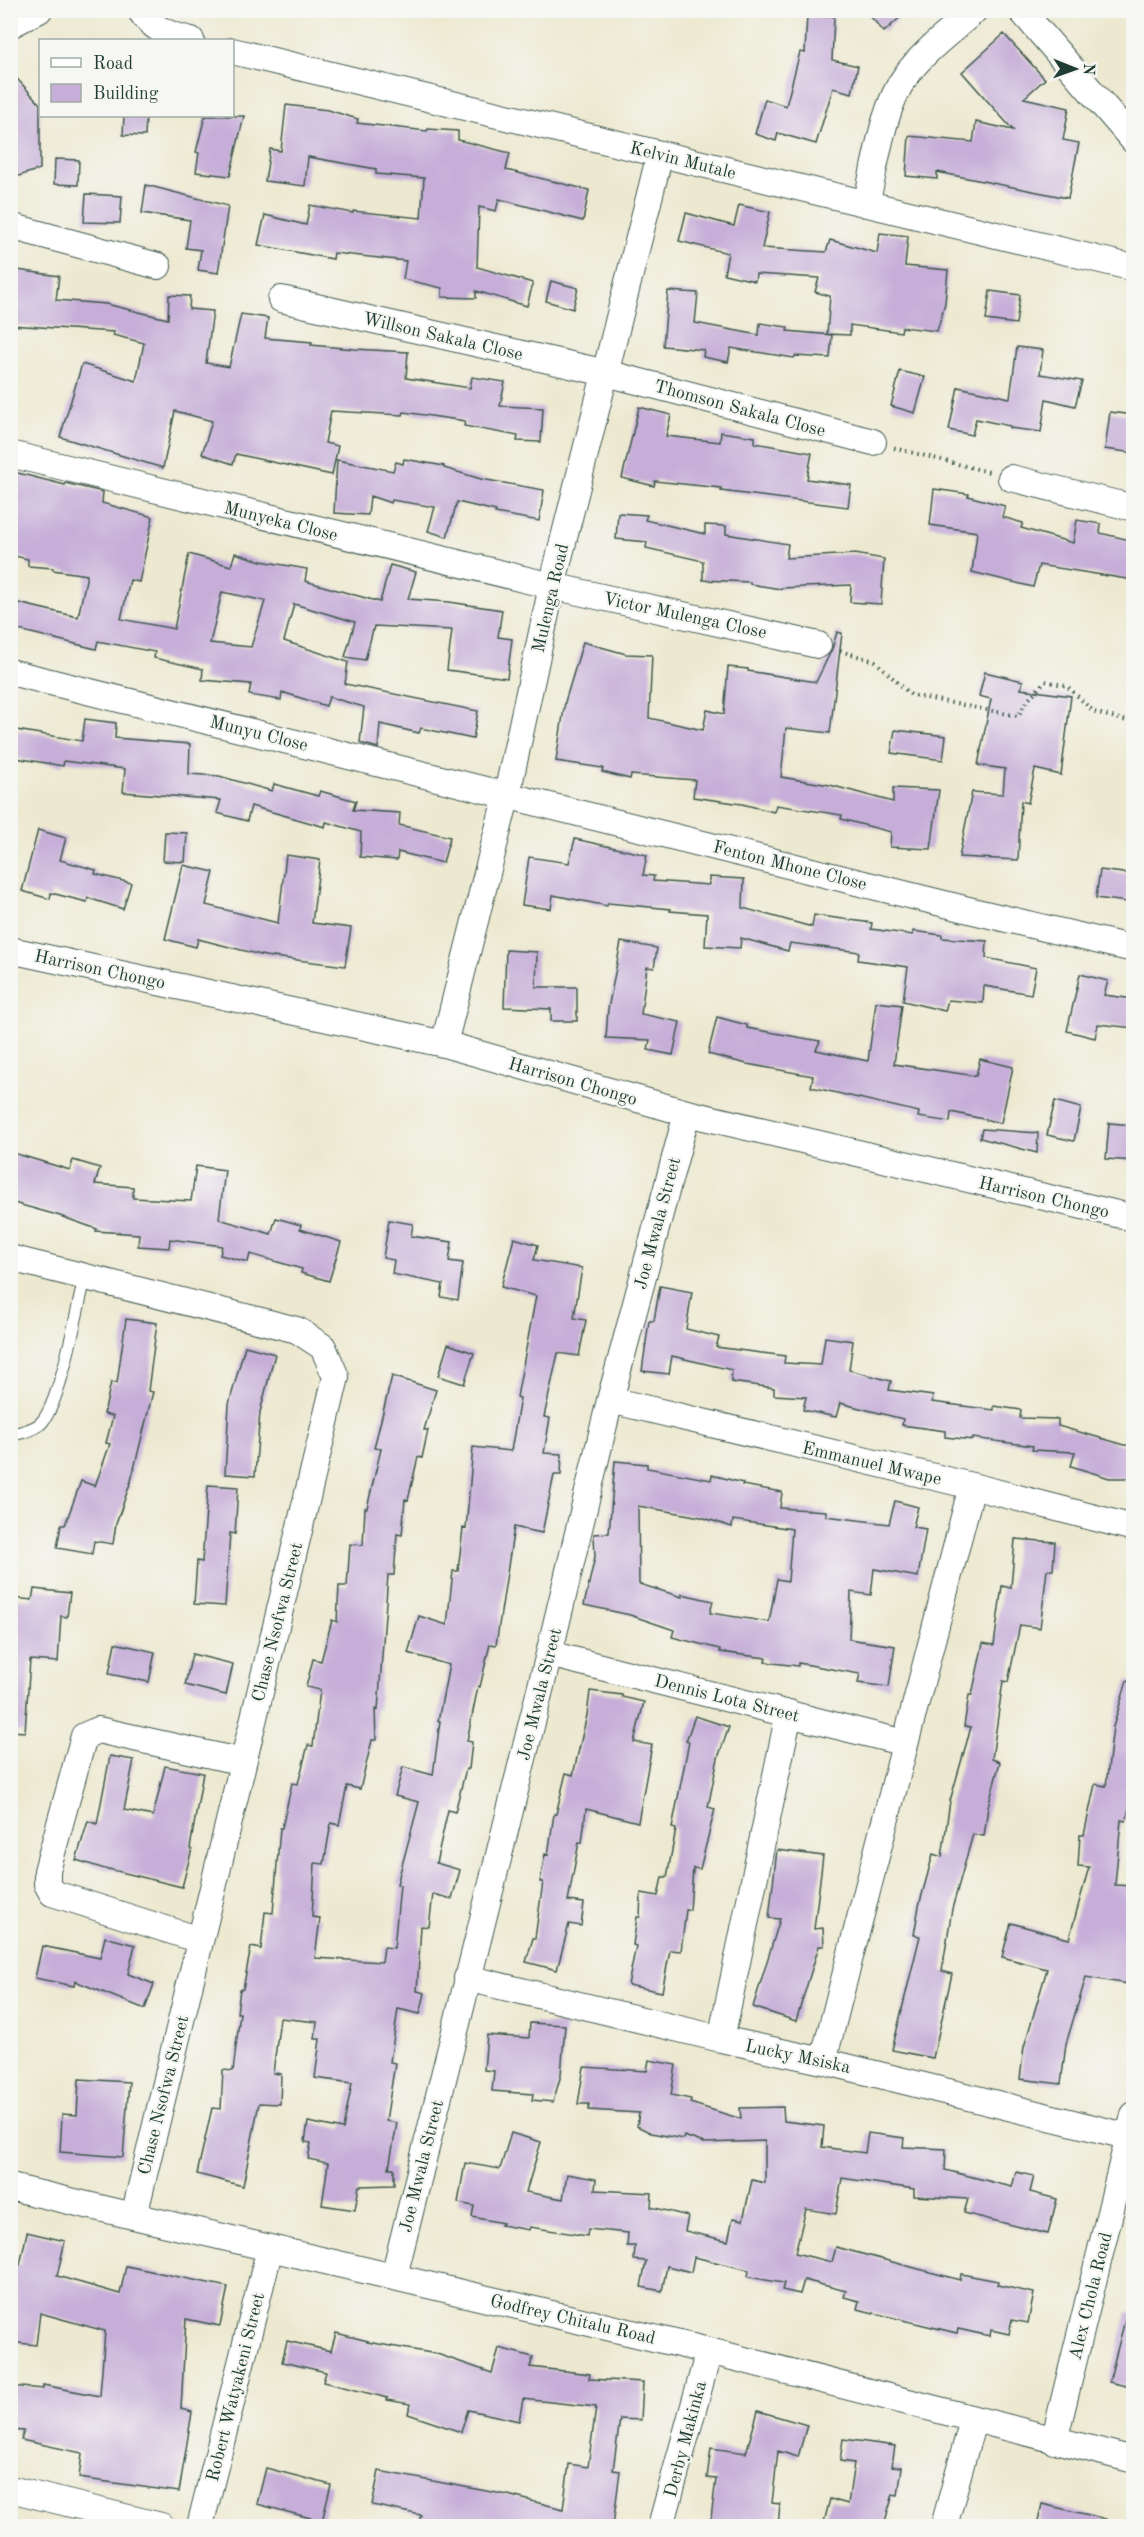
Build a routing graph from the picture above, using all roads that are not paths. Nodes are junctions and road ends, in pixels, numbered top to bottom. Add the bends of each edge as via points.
1 (39, 10) edge
2 (140, 10) edge
3 (975, 10) edge
4 (1021, 10) edge
5 (10, 25) edge
6 (188, 39) edge
7 (234, 51) edge
8 (1134, 141) edge
9 (660, 154) junction
10 (866, 204) junction
11 (10, 226) edge
12 (158, 266) dead end
13 (1134, 268) edge
14 (281, 299) dead end
15 (606, 373) junction
16 (873, 442) road end
17 (10, 454) edge
18 (1011, 478) road end
19 (1134, 508) edge
20 (552, 586) junction
21 (819, 645) road end
22 (10, 672) edge
23 (507, 794) junction
24 (1126, 947) edge
25 (10, 950) edge
26 (444, 1044) junction
27 (687, 1113) junction
28 (1134, 1218) edge
29 (10, 1258) edge
30 (85, 1277) junction
31 (610, 1400) junction
32 (10, 1434) edge
33 (972, 1486) junction
34 (1134, 1528) edge
35 (549, 1654) junction
36 (789, 1713) junction
37 (905, 1743) junction
38 (243, 1762) junction
39 (200, 1940) junction
40 (467, 1978) junction
41 (721, 2039) junction
42 (823, 2061) junction
43 (1132, 2130) edge
44 (10, 2187) edge
45 (134, 2216) junction
46 (270, 2248) junction
47 (394, 2276) junction
48 (709, 2351) junction
49 (973, 2420) junction
50 (1054, 2441) junction
51 (1134, 2460) edge
52 (10, 2489) edge
53 (161, 2526) edge
54 (200, 2526) edge
55 (661, 2526) edge
56 (944, 2526) edge

1 - 5 street
2 - 6 street via 155,28
3 - 10 street via 918,61 896,92
4 - 8 street
7 - 9 street, Kelvin Mutale
9 - 10 street, Kelvin Mutale
9 - 15 street, Mulenga Road
10 - 13 street, Kelvin Mutale
11 - 12 street
14 - 15 street, Willson Sakala Close
15 - 16 street, Thomson Sakala Close
15 - 20 street, Mulenga Road
17 - 20 street, Munyeka Close
18 - 19 street
20 - 21 street, Victor Mulenga Close
20 - 23 street, Mulenga Road
22 - 23 street, Munyu Close
23 - 24 street, Fenton Mhone Close
23 - 26 street, Mulenga Road
25 - 26 street, Harrison Chongo
26 - 27 street, Harrison Chongo
27 - 28 street, Harrison Chongo
27 - 31 street, Joe Mwala Street
29 - 30 street, Chase Nsofwa Street
30 - 32 lane via 56,1398 40,1423
30 - 38 street, Chase Nsofwa Street via 297,1330 323,1347 336,1377
31 - 33 street, Emmanuel Mwape
31 - 35 street, Joe Mwala Street
33 - 34 street, Emmanuel Mwape
33 - 37 street
35 - 36 street, Dennis Lota Street
35 - 40 street, Joe Mwala Street
36 - 37 street, Dennis Lota Street
36 - 41 street
37 - 42 street
38 - 39 street, Chase Nsofwa Street
38 - 39 street via 98,1730 91,1732 84,1736 47,1871 52,1893
39 - 45 street, Chase Nsofwa Street
40 - 41 street, Lucky Msiska
40 - 47 street, Joe Mwala Street
41 - 42 street, Lucky Msiska
42 - 43 street, Lucky Msiska
43 - 50 street, Alex Chola Road
44 - 45 street, Godfrey Chitalu Road
45 - 46 street, Godfrey Chitalu Road
46 - 47 street, Godfrey Chitalu Road
46 - 54 street, Robert Watyakeni Street
47 - 48 street, Godfrey Chitalu Road
48 - 49 street, Godfrey Chitalu Road
48 - 55 street, Derby Makinka
49 - 50 street, Godfrey Chitalu Road
49 - 56 street
50 - 51 street, Godfrey Chitalu Road
52 - 53 street

